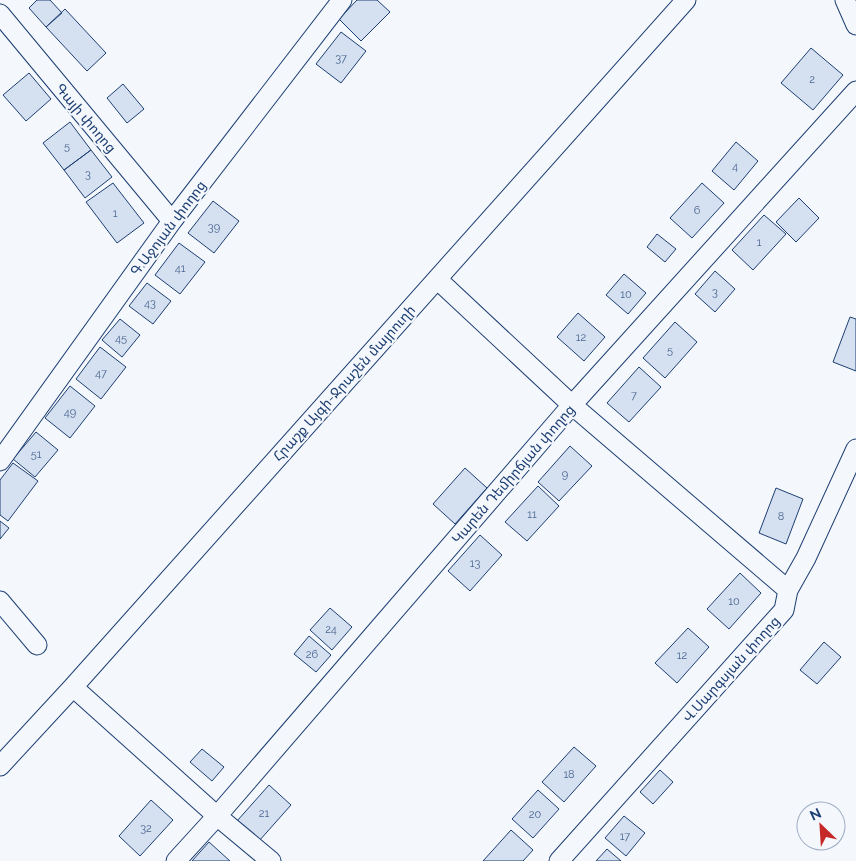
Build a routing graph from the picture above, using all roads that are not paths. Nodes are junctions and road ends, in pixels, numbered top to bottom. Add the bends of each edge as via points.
1 (342, 0) edge
2 (686, 0) edge
3 (845, 0) edge
4 (0, 14) edge
5 (856, 25) edge
6 (856, 91) edge
7 (172, 221) junction
8 (437, 279) junction
9 (572, 405) junction
10 (856, 449) edge
11 (0, 461) edge
12 (788, 590) junction
13 (0, 601) edge
14 (37, 645) dead end
15 (73, 687) junction
16 (0, 766) edge
17 (217, 816) junction
18 (176, 861) edge
19 (271, 861) edge
20 (559, 861) edge

1 - 7 street, Գ.Աջոյան փողոց
2 - 8 street, Հրաշք Այգի-Ջրաշեն մայրուղի
3 - 5 street
4 - 7 street, Գայի փողոց
6 - 9 street, Կարեն Դեմիրճյան փողոց
7 - 11 street, Գ.Աջոյան փողոց
8 - 9 street
8 - 15 street, Հրաշք Այգի-Ջրաշեն մայրուղի
9 - 12 street
9 - 17 street, Կարեն Դեմիրճյան փողոց
10 - 12 street, Վ.Սարգսյան փողոց
12 - 20 street, Վ.Սարգսյան փողոց via 784,610
13 - 14 street
15 - 16 street, Հրաշք Այգի-Ջրաշեն մայրուղի
15 - 17 street
17 - 18 street, Կարեն Դեմիրճյան փողոց
17 - 19 street

